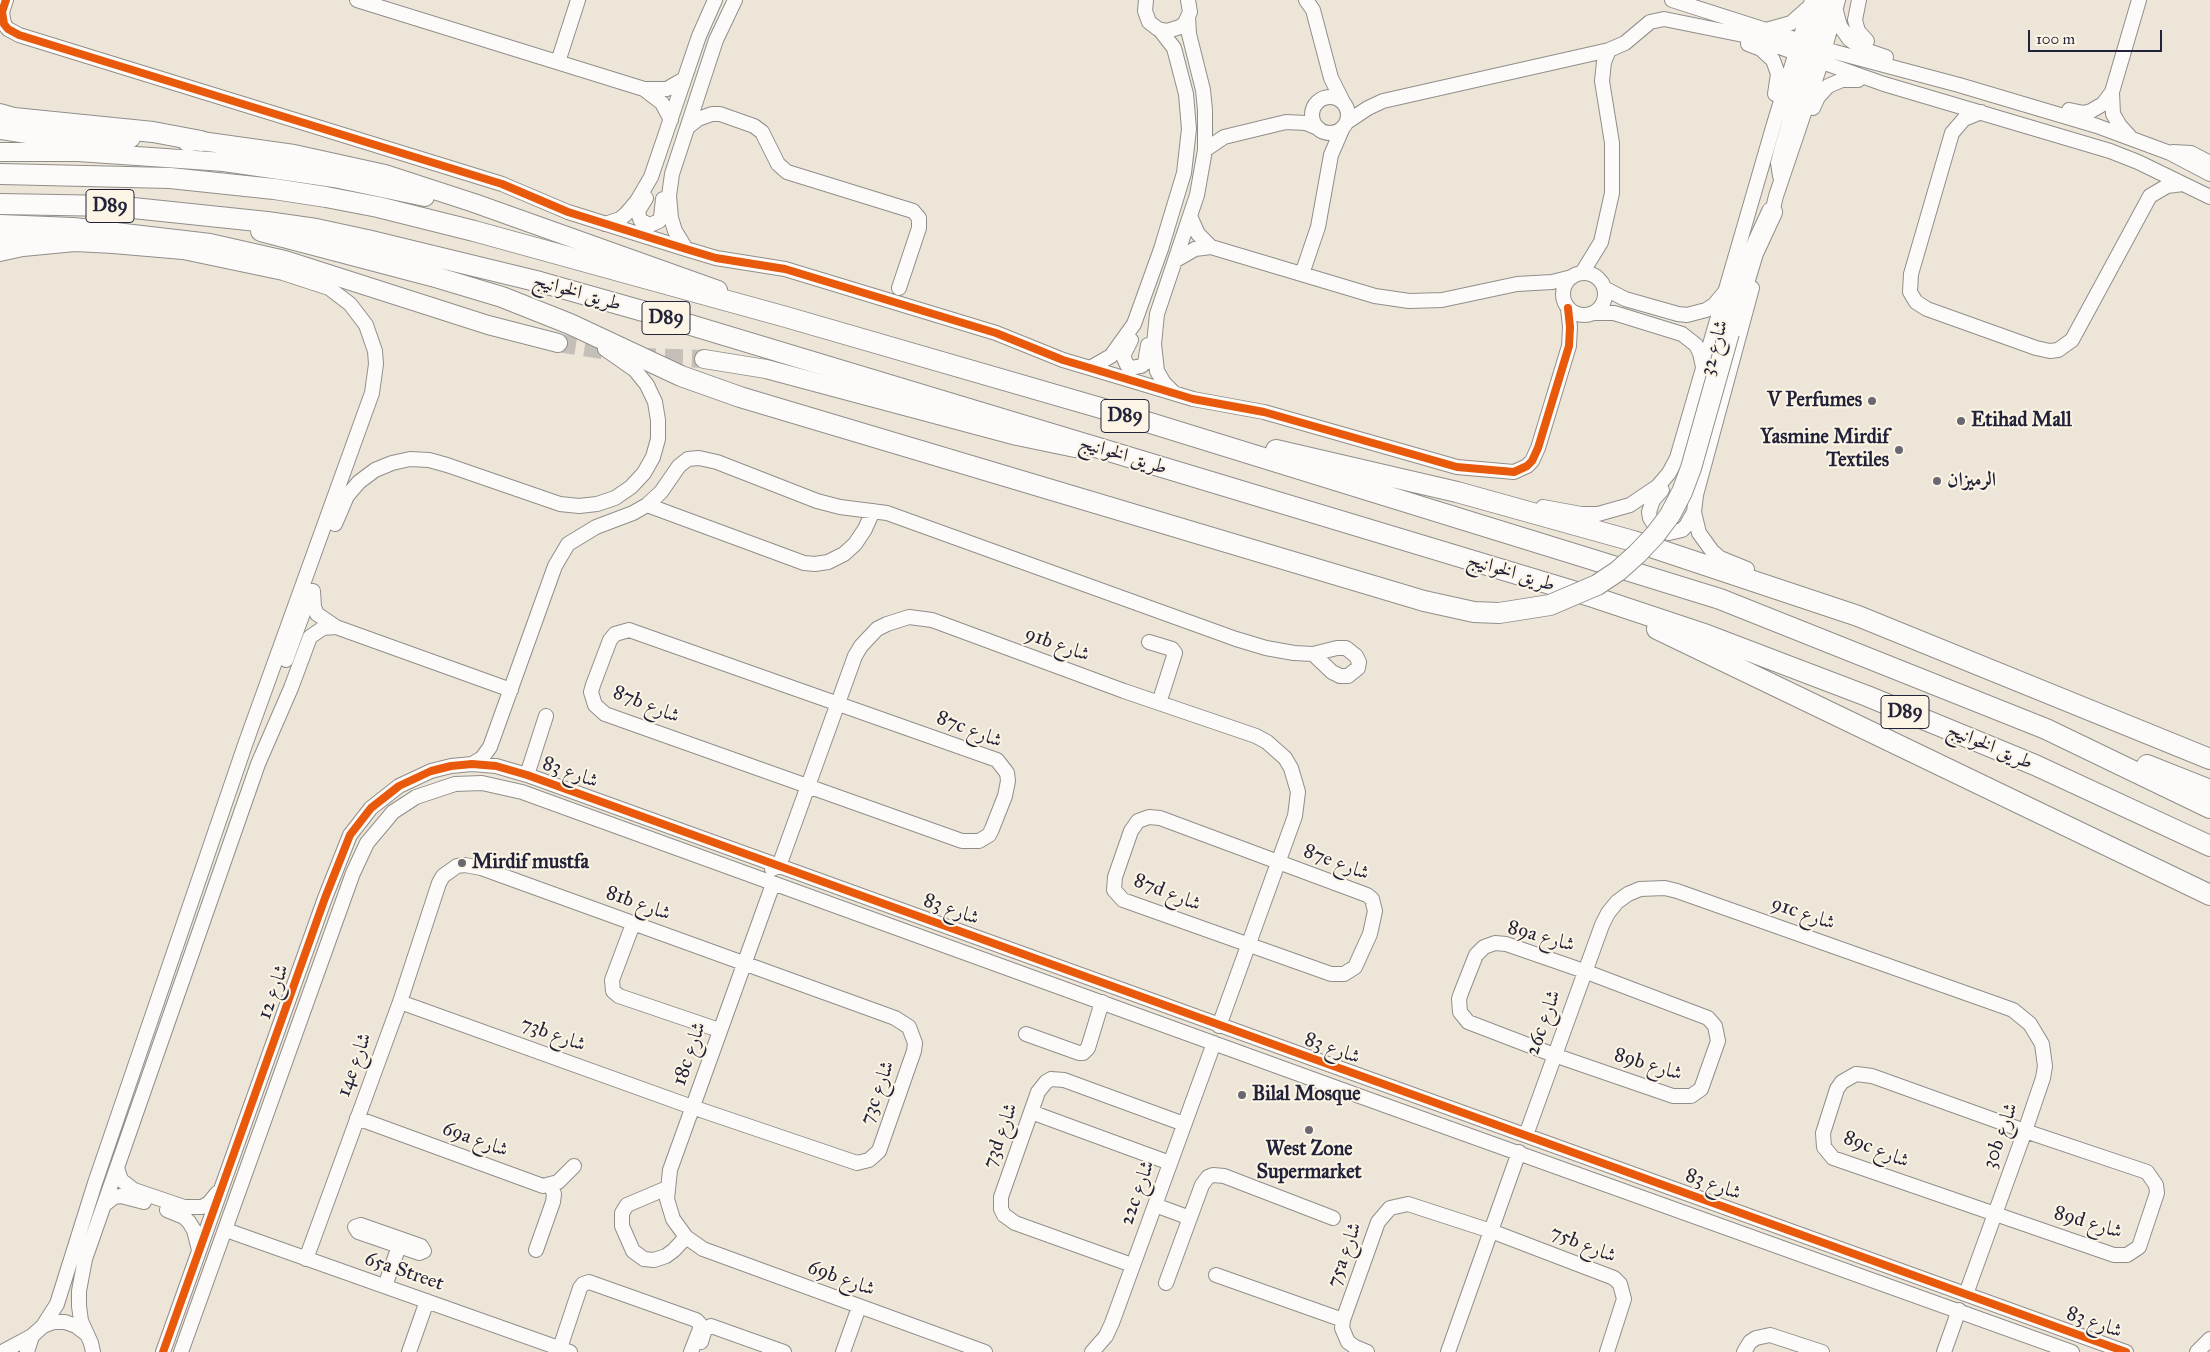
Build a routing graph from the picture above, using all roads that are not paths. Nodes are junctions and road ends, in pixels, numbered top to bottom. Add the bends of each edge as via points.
1 (6, 0) edge
2 (357, 0) edge
3 (578, 0) edge
4 (715, 0) edge
5 (735, 0) edge
6 (1188, 0) edge
7 (1672, 0) edge
8 (1825, 0) edge
9 (1858, 0) edge
10 (2139, 0) edge
11 (1145, 1) edge
12 (1310, 3) edge
13 (1811, 3) edge
14 (1837, 5) edge
15 (1188, 17) junction
16 (1711, 28) junction
17 (1160, 30) junction
18 (1766, 30) junction
19 (1866, 42) dead end
20 (1808, 49) junction
21 (1609, 50) junction
22 (1578, 58) junction
23 (1326, 60) junction
24 (558, 62) junction
25 (1821, 63) junction
26 (1925, 76) junction
27 (684, 79) junction
28 (1602, 81) junction
29 (1884, 84) junction
30 (702, 85) junction
31 (644, 89) junction
32 (2112, 92) junction
33 (1936, 99) junction
34 (1317, 102) junction
35 (1343, 102) junction
36 (2027, 105) junction
37 (1981, 112) junction
38 (0, 114) edge
39 (720, 114) junction
40 (671, 120) junction
41 (1774, 124) junction
42 (1345, 125) junction
43 (688, 127) junction
44 (1318, 128) junction
45 (0, 130) edge
46 (1952, 133) junction
47 (2131, 138) junction
48 (201, 141) junction
49 (1795, 141) junction
50 (1205, 150) junction
51 (0, 152) edge
52 (2170, 153) junction
53 (1329, 162) junction
54 (2138, 162) junction
55 (2210, 162) edge
56 (655, 169) junction
57 (0, 174) edge
58 (672, 174) junction
59 (2210, 174) edge
60 (1781, 181) junction
61 (2187, 185) junction
62 (2150, 196) junction
63 (2210, 197) edge
64 (0, 204) edge
65 (1772, 212) junction
66 (1190, 216) junction
67 (218, 218) junction
68 (518, 220) junction
69 (0, 224) edge
70 (605, 224) junction
71 (94, 230) junction
72 (5, 238) edge
73 (1601, 242) junction
74 (1211, 247) junction
75 (686, 249) junction
76 (0, 254) edge
77 (1176, 260) junction
78 (1302, 274) junction
79 (1577, 275) junction
80 (1532, 283) junction
81 (1601, 283) junction
82 (899, 288) dead end
83 (1726, 290) junction
84 (1566, 304) junction
85 (1140, 309) junction
86 (1157, 314) junction
87 (1593, 314) junction
88 (786, 317) junction
89 (570, 324) junction
90 (558, 343) tunnel mouth
91 (1569, 346) junction
92 (704, 359) tunnel mouth
93 (1090, 368) junction
94 (1704, 370) junction
95 (1175, 393) junction
96 (1118, 413) junction
97 (1105, 451) junction
98 (1677, 458) junction
99 (1457, 492) junction
100 (647, 505) junction
101 (873, 511) junction
102 (1694, 512) junction
103 (315, 580) junction
104 (1593, 597) junction
105 (1858, 616) junction
106 (336, 626) junction
107 (1149, 642) dead end
108 (1313, 654) dead end
109 (511, 690) junction
110 (1159, 703) junction
111 (838, 704) junction
112 (546, 716) dead end
113 (2046, 729) junction
114 (490, 747) junction
115 (2210, 759) edge
116 (472, 764) junction
117 (508, 769) junction
118 (238, 770) junction
119 (527, 774) junction
120 (808, 787) junction
121 (2210, 790) edge
122 (522, 792) joint
123 (2210, 808) edge
124 (2083, 835) junction
125 (2210, 846) edge
126 (699, 856) junction
127 (1279, 862) junction
128 (779, 866) junction
129 (2210, 882) edge
130 (439, 883) joint
131 (773, 884) junction
132 (2210, 895) edge
133 (633, 924) junction
134 (1602, 925) joint
135 (1248, 946) junction
136 (744, 963) junction
137 (1584, 970) junction
138 (400, 1002) junction
139 (1102, 1002) junction
140 (286, 1006) junction
141 (2002, 1006) joint
142 (1219, 1026) junction
143 (720, 1030) junction
144 (1026, 1034) dead end
145 (1214, 1043) junction
146 (1554, 1055) junction
147 (286, 1062) junction
148 (253, 1101) junction
149 (692, 1107) junction
150 (1031, 1112) junction
151 (357, 1118) junction
152 (1184, 1124) junction
153 (2025, 1131) junction
154 (1526, 1135) junction
155 (1519, 1152) junction
156 (1170, 1163) junction
157 (574, 1166) dead end
158 (117, 1168) junction
159 (245, 1172) junction
160 (222, 1186) junction
161 (551, 1186) junction
162 (667, 1188) junction
163 (104, 1205) junction
164 (1155, 1205) junction
165 (1994, 1214) junction
166 (1190, 1218) junction
167 (1333, 1218) dead end
168 (226, 1230) junction
169 (1491, 1231) junction
170 (686, 1237) junction
171 (1769, 1243) junction
172 (398, 1246) dead end
173 (200, 1250) junction
174 (536, 1250) dead end
175 (1843, 1250) junction
176 (306, 1258) junction
177 (1132, 1265) junction
178 (1216, 1275) dead end
179 (1166, 1283) dead end
180 (385, 1286) junction
181 (1966, 1294) junction
182 (427, 1301) junction
183 (859, 1307) junction
184 (1959, 1310) junction
185 (1343, 1320) junction
186 (43, 1326) junction
187 (85, 1333) junction
188 (32, 1336) junction
189 (2210, 1339) edge
190 (565, 1350) edge
191 (2, 1352) edge
192 (27, 1352) edge
193 (93, 1352) edge
194 (163, 1352) edge
195 (181, 1352) edge
196 (409, 1352) edge
197 (691, 1352) edge
198 (697, 1352) edge
199 (784, 1352) edge
200 (843, 1352) edge
201 (985, 1352) edge
202 (1092, 1352) edge
203 (1367, 1352) edge
204 (1448, 1352) edge
205 (1607, 1352) edge
206 (1744, 1352) edge
207 (1822, 1352) edge
208 (1944, 1352) edge
209 (2072, 1352) edge
210 (2126, 1352) edge
211 (2197, 1352) edge

1 - 70 street via 2,12 4,24 19,35 502,184
2 - 24 street
3 - 24 street
4 - 27 street
5 - 30 street via 719,33
6 - 15 street
7 - 18 street
8 - 20 street
9 - 19 street via 1855,20
10 - 32 street
11 - 17 street via 1149,22
12 - 23 street
13 - 18 street via 1791,23
13 - 20 street, شارع 32
14 - 20 street, شارع 32
14 - 26 street via 1840,26 1856,45
15 - 17 street via 1180,28
15 - 50 street via 1204,96
16 - 20 street
16 - 21 street via 1656,20 1643,26 1625,43
16 - 41 street via 1762,49 1773,60 1778,74 1772,107
17 - 85 street via 1174,48 1182,74 1188,114 1188,144 1179,193
18 - 20 street
20 - 25 street
20 - 26 street
20 - 41 street, شارع 32
20 - 60 street via 1779,157
21 - 22 street
21 - 28 street
22 - 28 street via 1595,69
22 - 42 street via 1383,102 1368,108
23 - 34 street
23 - 35 street
24 - 31 street
25 - 29 street
25 - 49 street, شارع 32
26 - 36 street
27 - 31 street via 666,89
27 - 40 street
28 - 73 street via 1614,176 1610,210
29 - 33 street
29 - 49 street via 1850,79 1828,86 1818,97 1806,128
30 - 39 street via 710,103
30 - 43 street
31 - 40 street via 662,103
32 - 36 street via 2103,104 2084,112
32 - 47 street via 2113,114
33 - 37 street
33 - 46 street via 1949,114
34 - 35 street via 1333,97
34 - 44 street via 1312,118
35 - 42 street via 1348,111
36 - 47 street
37 - 46 street via 1964,119
37 - 54 street
38 - 48 highway via 153,132
39 - 43 street via 704,116
39 - 82 street via 758,129 778,164 787,172 916,214 919,228
40 - 56 street
41 - 83 street, شارع 32
42 - 44 street via 1332,133
42 - 53 street
43 - 58 street
44 - 50 street via 1306,123 1286,122 1224,137
44 - 53 street via 1326,141
45 - 48 main road via 40,136
46 - 62 street via 1911,274 1910,292 1916,302 1927,309 2036,348 2058,350 2072,340
47 - 52 street
48 - 68 main road via 294,154 385,174
49 - 60 street, شارع 32
50 - 66 street
51 - 68 main road via 126,154 279,169 384,188
52 - 55 street via 2191,153
52 - 59 street
53 - 78 street via 1318,227
54 - 61 street
54 - 62 street via 2149,177
56 - 58 street via 652,185 638,211 645,224 655,224 661,217
56 - 70 street via 631,208 620,219
57 - 88 highway, طريق الخوانيج / D89 via 170,178 274,188 326,197 474,230
58 - 75 street via 671,218
60 - 65 street, شارع 32
61 - 62 street via 2167,186
61 - 63 street
64 - 67 highway, طريق الخوانيج / D89 via 114,206
65 - 89 highway, bridge via 1753,253 1691,468 1665,522 1638,554 1597,585 1550,605 1499,613 1474,612 1424,601 725,392 653,364
65 - 102 street, شارع 32 via 1698,485
66 - 74 street via 1198,234
66 - 77 street
67 - 89 highway via 467,286
67 - 97 highway, طريق الخوانيج / D89 via 316,229 540,282
68 - 88 main road via 664,270
69 - 71 main road
70 - 75 street
71 - 72 highway
71 - 90 main road via 210,243 285,260 488,325
73 - 79 street
73 - 81 street
74 - 77 street via 1195,249
74 - 78 street
75 - 93 street via 716,258 785,269 1009,337
76 - 118 street via 75,244 148,248 217,258 283,273 329,288 350,304 366,325 375,350 372,393
77 - 86 street
78 - 80 street via 1375,296 1409,301 1442,300
79 - 80 street
79 - 81 street via 1593,275
79 - 84 street via 1563,290
80 - 84 street via 1549,290
81 - 83 street via 1619,297 1687,315 1714,305
81 - 87 street via 1603,305
83 - 94 street, شارع 32
84 - 87 street via 1578,315
84 - 91 street
85 - 86 street via 1134,334 1123,356 1131,368 1145,363
85 - 93 street via 1116,351 1106,361
86 - 95 street via 1155,364 1160,377
87 - 91 street
87 - 94 street via 1614,313 1682,334 1700,352
88 - 96 highway, طريق الخوانيج / D89
89 - 103 street via 635,370 647,385 654,402 658,439 648,465 631,487 615,498 579,506 560,504 429,460 410,459 392,463 367,476 347,496
91 - 95 street via 1538,448 1532,461 1514,472 1457,467 1264,412
92 - 97 main road via 766,369 1038,442
93 - 95 street
94 - 98 street, شارع 32
96 - 99 highway
96 - 113 highway, طريق الخوانيج / D89 via 1720,599
97 - 104 highway, طريق الخوانيج / D89
98 - 99 street, شارع 32 via 1669,473 1645,497 1614,511 1598,514 1581,514 1503,497
98 - 102 street via 1668,481 1650,506 1650,518 1657,529 1676,533 1686,526
99 - 105 highway via 1633,541
100 - 101 street via 680,466 688,459 699,458 817,500
100 - 101 street via 815,564 828,562 855,544
100 - 109 street via 596,527 568,544 555,566
101 - 108 street via 903,518 1236,640 1266,648
102 - 105 street, شارع 32 via 1704,543 1720,558 1817,594
103 - 106 street via 312,597 317,614
103 - 118 street via 263,720
104 - 124 highway
104 - 125 highway, طريق الخوانيج / D89 via 1707,635 1867,696 2035,765
105 - 115 highway
106 - 109 street
106 - 158 street via 316,632 306,645 258,764
107 - 110 street via 1172,649 1175,653
109 - 114 street
110 - 111 street, 91b شارع via 921,618 898,620 882,626 868,637 855,656
110 - 127 street, 91b شارع via 1256,736 1285,758 1297,786 1298,804
111 - 120 street
111 - 120 street, 87c شارع via 997,760 1003,766 1008,781 1002,803 989,835 968,843
111 - 120 street, 87b شارع via 637,631 615,634 606,646 591,692 599,710
112 - 119 street
113 - 121 highway
113 - 123 highway, طريق الخوانيج / D89
114 - 116 street via 482,758
114 - 117 street via 494,756
116 - 117 street, شارع 12
116 - 140 street, شارع 12 via 441,768 409,780 380,800 363,817 341,854
117 - 119 street, شارع 12
118 - 186 street via 95,1183 57,1304
119 - 128 street, شارع 83
120 - 128 street
122 - 126 street, شارع 83
122 - 147 street, شارع 12 via 482,783 441,787 404,804 379,826 360,855
124 - 129 highway via 2136,849
124 - 132 highway
126 - 128 street via 700,850 705,849 765,870
126 - 131 street, شارع 83
127 - 135 street
127 - 135 street, 87e شارع via 1372,899 1375,911 1367,943 1355,967 1338,975
127 - 135 street, 87d شارع via 1155,817 1138,821 1129,836 1114,881 1114,890 1120,898
128 - 142 street, شارع 83
130 - 133 street, 81b شارع via 457,866 473,866
130 - 138 street, 14e شارع
131 - 136 street, 18c شارع
131 - 139 street, شارع 83
133 - 136 street, 81b شارع
133 - 143 street via 612,980 613,991 618,996
134 - 137 street, 26c شارع
134 - 141 street, 91c شارع via 1612,908 1628,894 1646,888 1665,888
135 - 142 street
136 - 143 street, 18c شارع
136 - 149 street, 73c شارع via 895,1018 909,1027 915,1043 914,1051 879,1150 869,1160 850,1162
137 - 146 street, 26c شارع
137 - 146 street, 89a شارع via 1495,943 1476,955 1461,993 1460,1012 1468,1022
137 - 146 street, 89b شارع via 1708,1018 1716,1026 1718,1041 1704,1084 1697,1093 1679,1098
138 - 149 street, 73b شارع
138 - 151 street, 14e شارع
139 - 144 street via 1088,1048 1083,1053
139 - 145 street, شارع 83
140 - 147 street via 288,1024 280,1055
140 - 148 street, شارع 12
141 - 153 street, 30b شارع via 2022,1016 2042,1044 2043,1078
142 - 154 street, شارع 83
143 - 149 street, 18c شارع
145 - 152 street, 22c شارع
145 - 155 street, شارع 83
146 - 154 street, 26c شارع
147 - 159 street, شارع 12
148 - 159 street via 260,1108 246,1149
148 - 160 street, شارع 12
149 - 162 street, 18c شارع
150 - 152 street, 73d شارع via 1041,1086 1058,1078
150 - 156 street
150 - 177 street, 73d شارع via 1001,1196 1004,1215 1014,1222
151 - 161 street, 69a شارع via 539,1185
151 - 176 street, 14e شارع
152 - 156 street, 22c شارع
153 - 165 street, 30b شارع
153 - 165 street, 89d شارع via 2147,1172 2156,1185 2157,1193 2142,1242 2134,1252 2114,1255
153 - 165 street, 89c شارع via 1864,1074 1848,1077 1837,1089 1822,1140 1834,1158
154 - 175 street, شارع 83
155 - 169 street
155 - 171 street, شارع 83
156 - 164 street, 22c شارع
157 - 161 street
158 - 160 street via 126,1186 184,1207 202,1207
158 - 163 street
159 - 168 street, شارع 12
160 - 173 street, شارع 12
161 - 174 street via 553,1202
162 - 170 street, 18c شارع via 669,1209
162 - 170 street via 627,1205 622,1213 622,1226 633,1251 644,1259 666,1256
163 - 173 street via 121,1196 177,1213 194,1230
163 - 187 street via 80,1282 79,1306
164 - 166 street
164 - 177 street, 22c شارع
165 - 181 street, 30b شارع
166 - 167 street via 1204,1181 1218,1175
166 - 179 street
168 - 176 street, 65a Street
168 - 195 street, شارع 12
169 - 185 street, 75a شارع via 1408,1204 1390,1208 1378,1222
169 - 204 street
169 - 205 street, 75b شارع via 1614,1278 1620,1284 1624,1299
170 - 183 street, 69b شارع via 703,1250
171 - 175 street via 1784,1241 1840,1259 1845,1256
171 - 184 street, شارع 83
172 - 180 street
173 - 194 street, شارع 12
175 - 181 street, شارع 83
176 - 180 street, 65a Street
177 - 202 street, 22c شارع via 1112,1323
178 - 185 street
180 - 182 street, 65a Street
181 - 210 street, شارع 83
182 - 190 street, 65a Street
182 - 196 street
183 - 200 street
183 - 201 street, 69b شارع
184 - 208 street
184 - 209 street, شارع 83
185 - 203 street, 75a شارع via 1342,1328 1348,1342
186 - 187 street via 65,1322
186 - 188 street
187 - 193 street
188 - 191 street
188 - 192 street
189 - 211 street
190 - 197 street via 580,1288 589,1282 696,1320 700,1329
198 - 199 street via 705,1329 711,1326
206 - 207 street via 1756,1338 1770,1335

